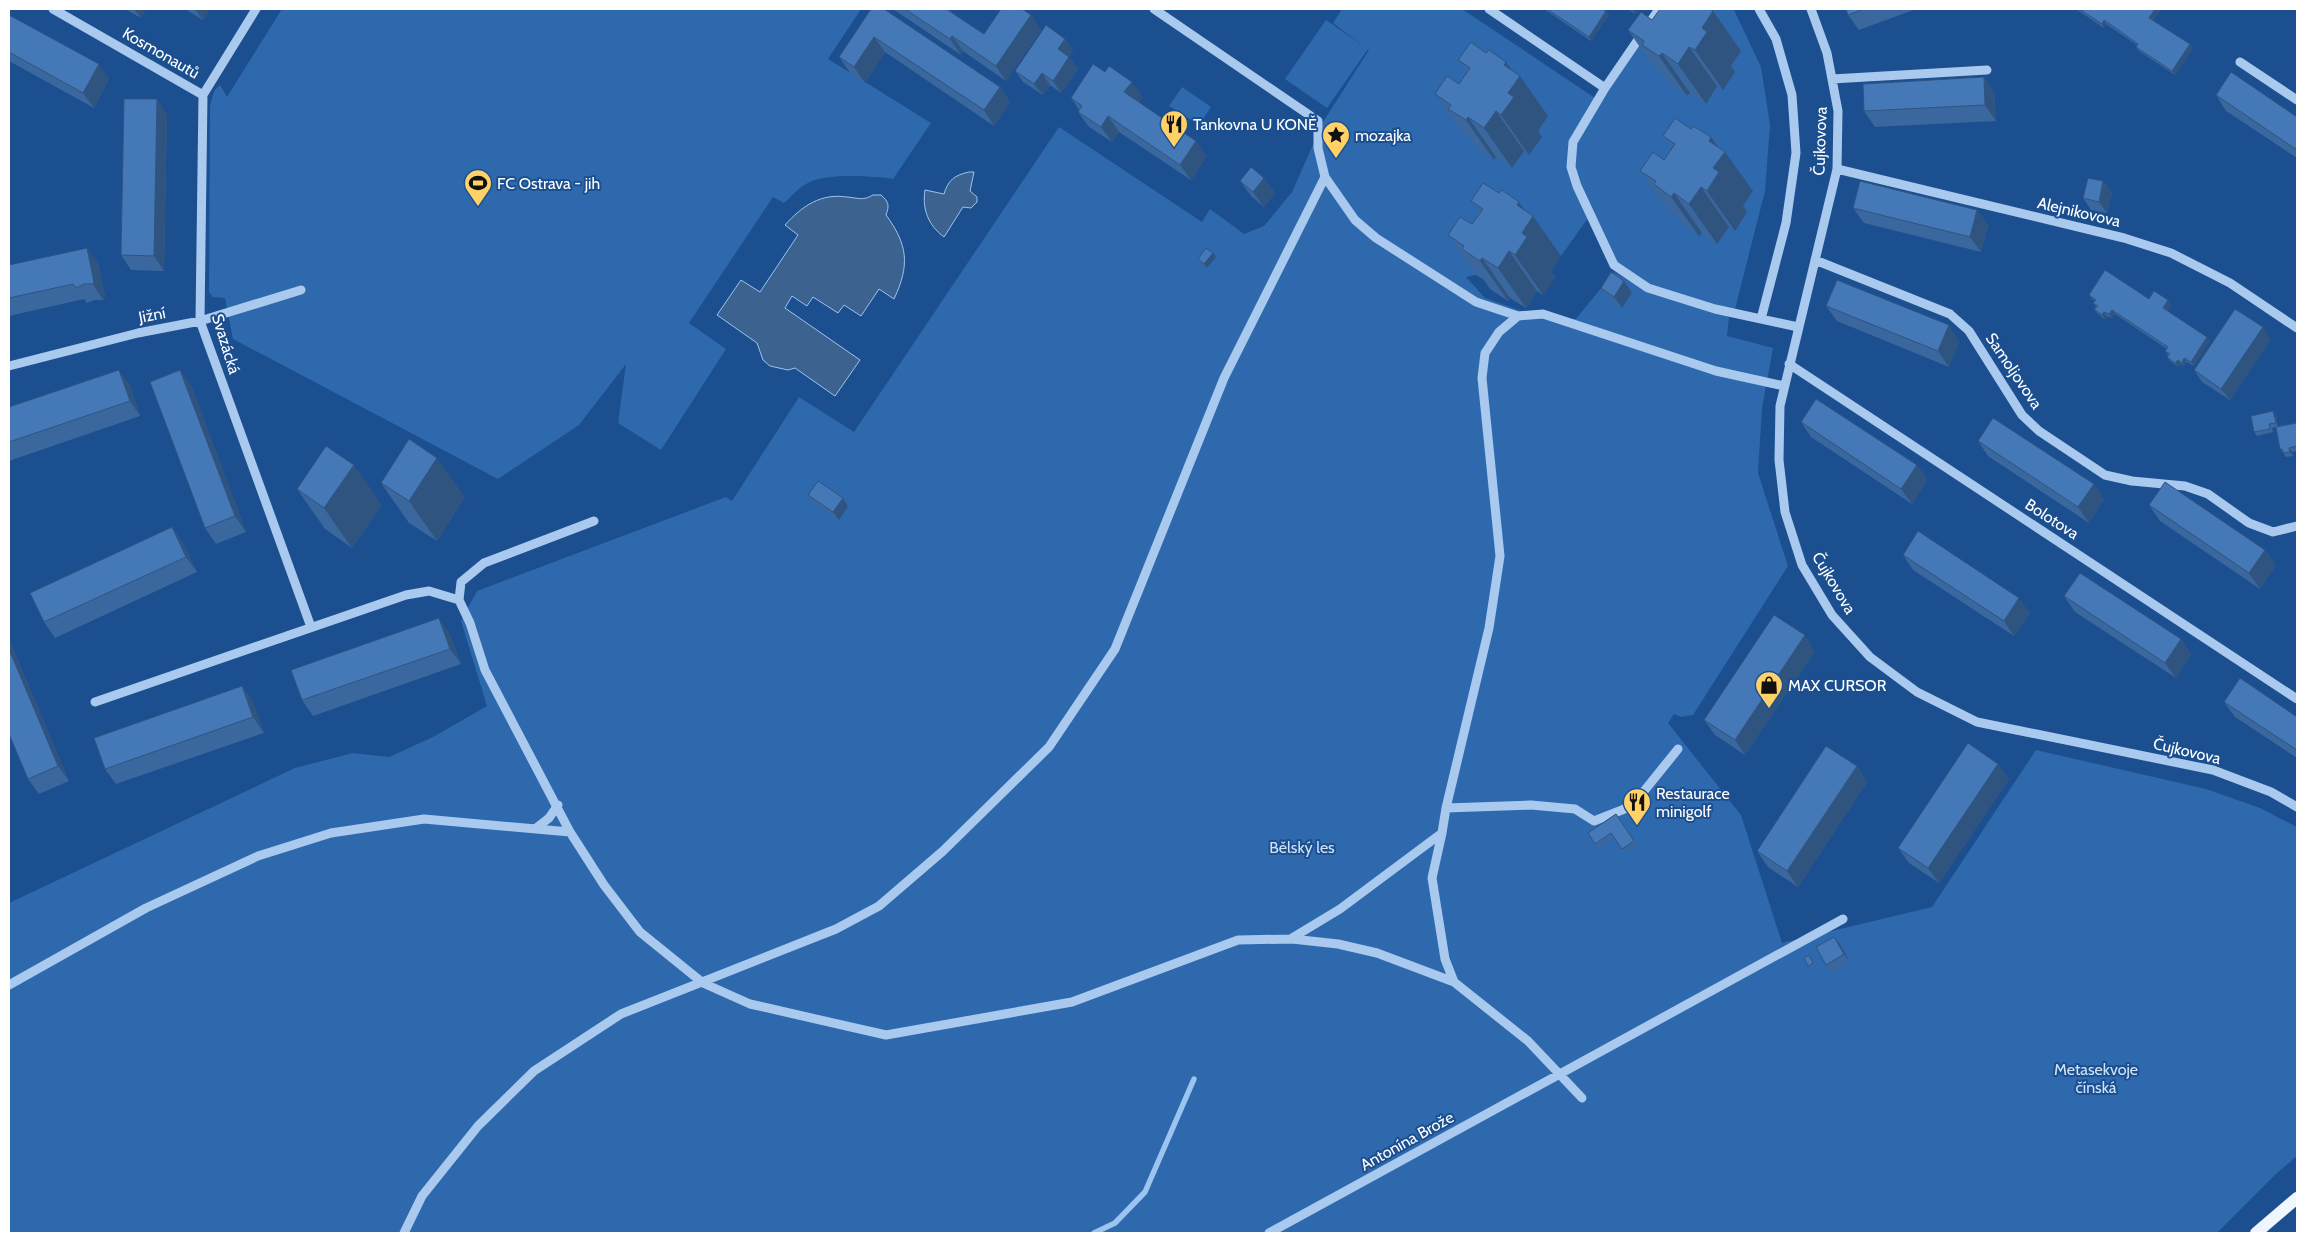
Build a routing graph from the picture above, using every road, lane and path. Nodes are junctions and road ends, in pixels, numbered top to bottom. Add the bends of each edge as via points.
1 (53, 9) edge
2 (256, 9) edge
3 (1154, 9) edge
4 (1489, 9) edge
5 (1659, 9) edge
6 (1759, 9) edge
7 (1811, 9) edge
8 (2240, 62) dead end
9 (1986, 70) dead end
10 (1832, 79) junction
11 (1605, 88) junction
12 (203, 94) junction
13 (2297, 100) edge
14 (1837, 169) junction
15 (1325, 177) junction
16 (1815, 260) junction
17 (301, 290) dead end
18 (1518, 316) junction
19 (1761, 319) junction
20 (200, 321) junction
21 (1798, 327) junction
22 (2297, 328) edge
23 (1789, 364) junction
24 (9, 366) edge
25 (1784, 386) junction
26 (594, 521) dead end
27 (2297, 526) edge
28 (459, 600) junction
29 (311, 627) junction
30 (2297, 699) edge
31 (94, 702) dead end
32 (1678, 749) dead end
33 (558, 805) junction
34 (2297, 807) edge
35 (1446, 808) junction
36 (535, 829) junction
37 (570, 832) junction
38 (1442, 832) junction
39 (1843, 919) dead end
40 (1292, 938) junction
41 (1454, 982) junction
42 (702, 983) junction
43 (9, 985) edge
44 (1558, 1074) junction
45 (1582, 1098) dead end
46 (2297, 1198) edge
47 (404, 1233) edge
48 (1269, 1233) edge
49 (2256, 1233) edge

1 - 12 street, Kosmonautů
2 - 12 street
3 - 15 street via 1318,121 1318,148
4 - 11 street
5 - 11 street
6 - 19 street via 1776,39 1792,95 1796,153 1786,223
7 - 10 street, Čujkovova via 1827,53
8 - 13 street
9 - 10 street
10 - 14 street, Čujkovova via 1838,111
11 - 19 street via 1573,142 1572,167 1577,186 1614,265 1648,288
12 - 20 street, Svazácká
14 - 16 street, Čujkovova
14 - 22 street, Alejnikovova via 2124,238 2171,253 2230,283
15 - 18 street via 1355,220 1376,238 1476,302
15 - 42 street via 1224,378 1115,649 1049,747 943,851 878,906 836,929
16 - 21 street, Čujkovova
16 - 27 street, Samoljovova via 1950,314 1969,330 2022,415 2039,431 2105,475 2185,486 2208,494 2249,523 2273,532
17 - 20 street, Jižní
18 - 25 street via 1543,314 1716,371
18 - 35 street via 1500,332 1485,354 1482,378 1500,556 1489,628
19 - 21 street
20 - 24 street, Jižní via 138,333
20 - 29 street, Svazácká
21 - 23 street, Čujkovova
23 - 25 street, Čujkovova
23 - 30 street, Bolotova
25 - 34 street, Čujkovova via 1780,406 1779,460 1785,512 1802,565 1832,615 1870,657 1918,692 1977,722 2213,770 2270,792
26 - 28 street via 484,563 461,582
28 - 29 street via 429,591 406,595
28 - 33 street via 485,670
29 - 31 street
32 - 35 street via 1632,806 1594,821 1575,809 1522,805
33 - 36 street
33 - 37 street
35 - 38 street
36 - 37 street
36 - 43 street via 424,820 331,833 258,856 154,904
37 - 42 street via 604,885 640,932
38 - 40 street via 1340,909
38 - 41 street via 1432,878 1445,959
39 - 44 street, Antonína Brože
40 - 41 street via 1377,953
40 - 42 street via 1238,940 1072,1002 886,1035 750,1004
41 - 44 street via 1528,1041
42 - 47 street via 622,1014 534,1071 478,1126 422,1196
44 - 45 street
44 - 48 street, Antonína Brože
46 - 49 main road

